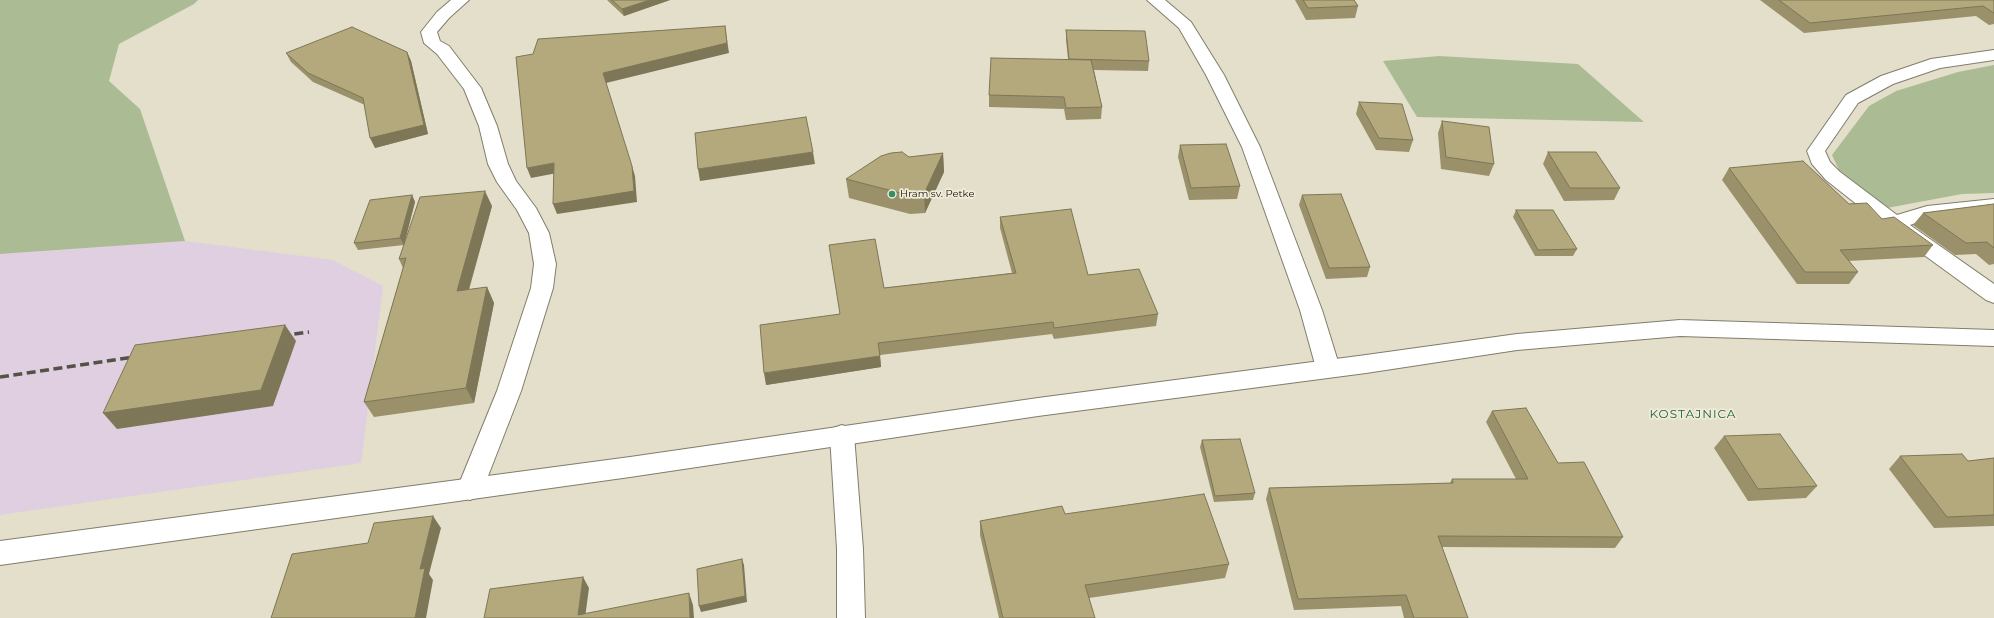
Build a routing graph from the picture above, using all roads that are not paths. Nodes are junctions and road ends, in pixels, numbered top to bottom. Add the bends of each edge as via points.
1 (461, 0) edge
2 (1155, 0) edge
3 (1994, 56) edge
4 (1994, 205) edge
5 (1894, 223) junction
6 (1994, 295) edge
7 (1994, 338) edge
8 (1328, 368) junction
9 (842, 435) junction
10 (470, 489) junction
11 (0, 553) edge
12 (851, 618) edge

1 - 10 street via 443,15 429,32 432,43 443,50 472,88 488,126 498,164 539,232 545,264 542,288 509,391
2 - 8 street via 1185,25 1215,75 1251,147 1311,310
3 - 5 street via 1937,63 1881,83 1852,99 1816,151 1822,164 1833,176
4 - 5 street via 1927,212
5 - 6 street
7 - 8 street via 1680,328 1517,342
8 - 9 street
9 - 10 street
9 - 12 street via 850,550
10 - 11 street

